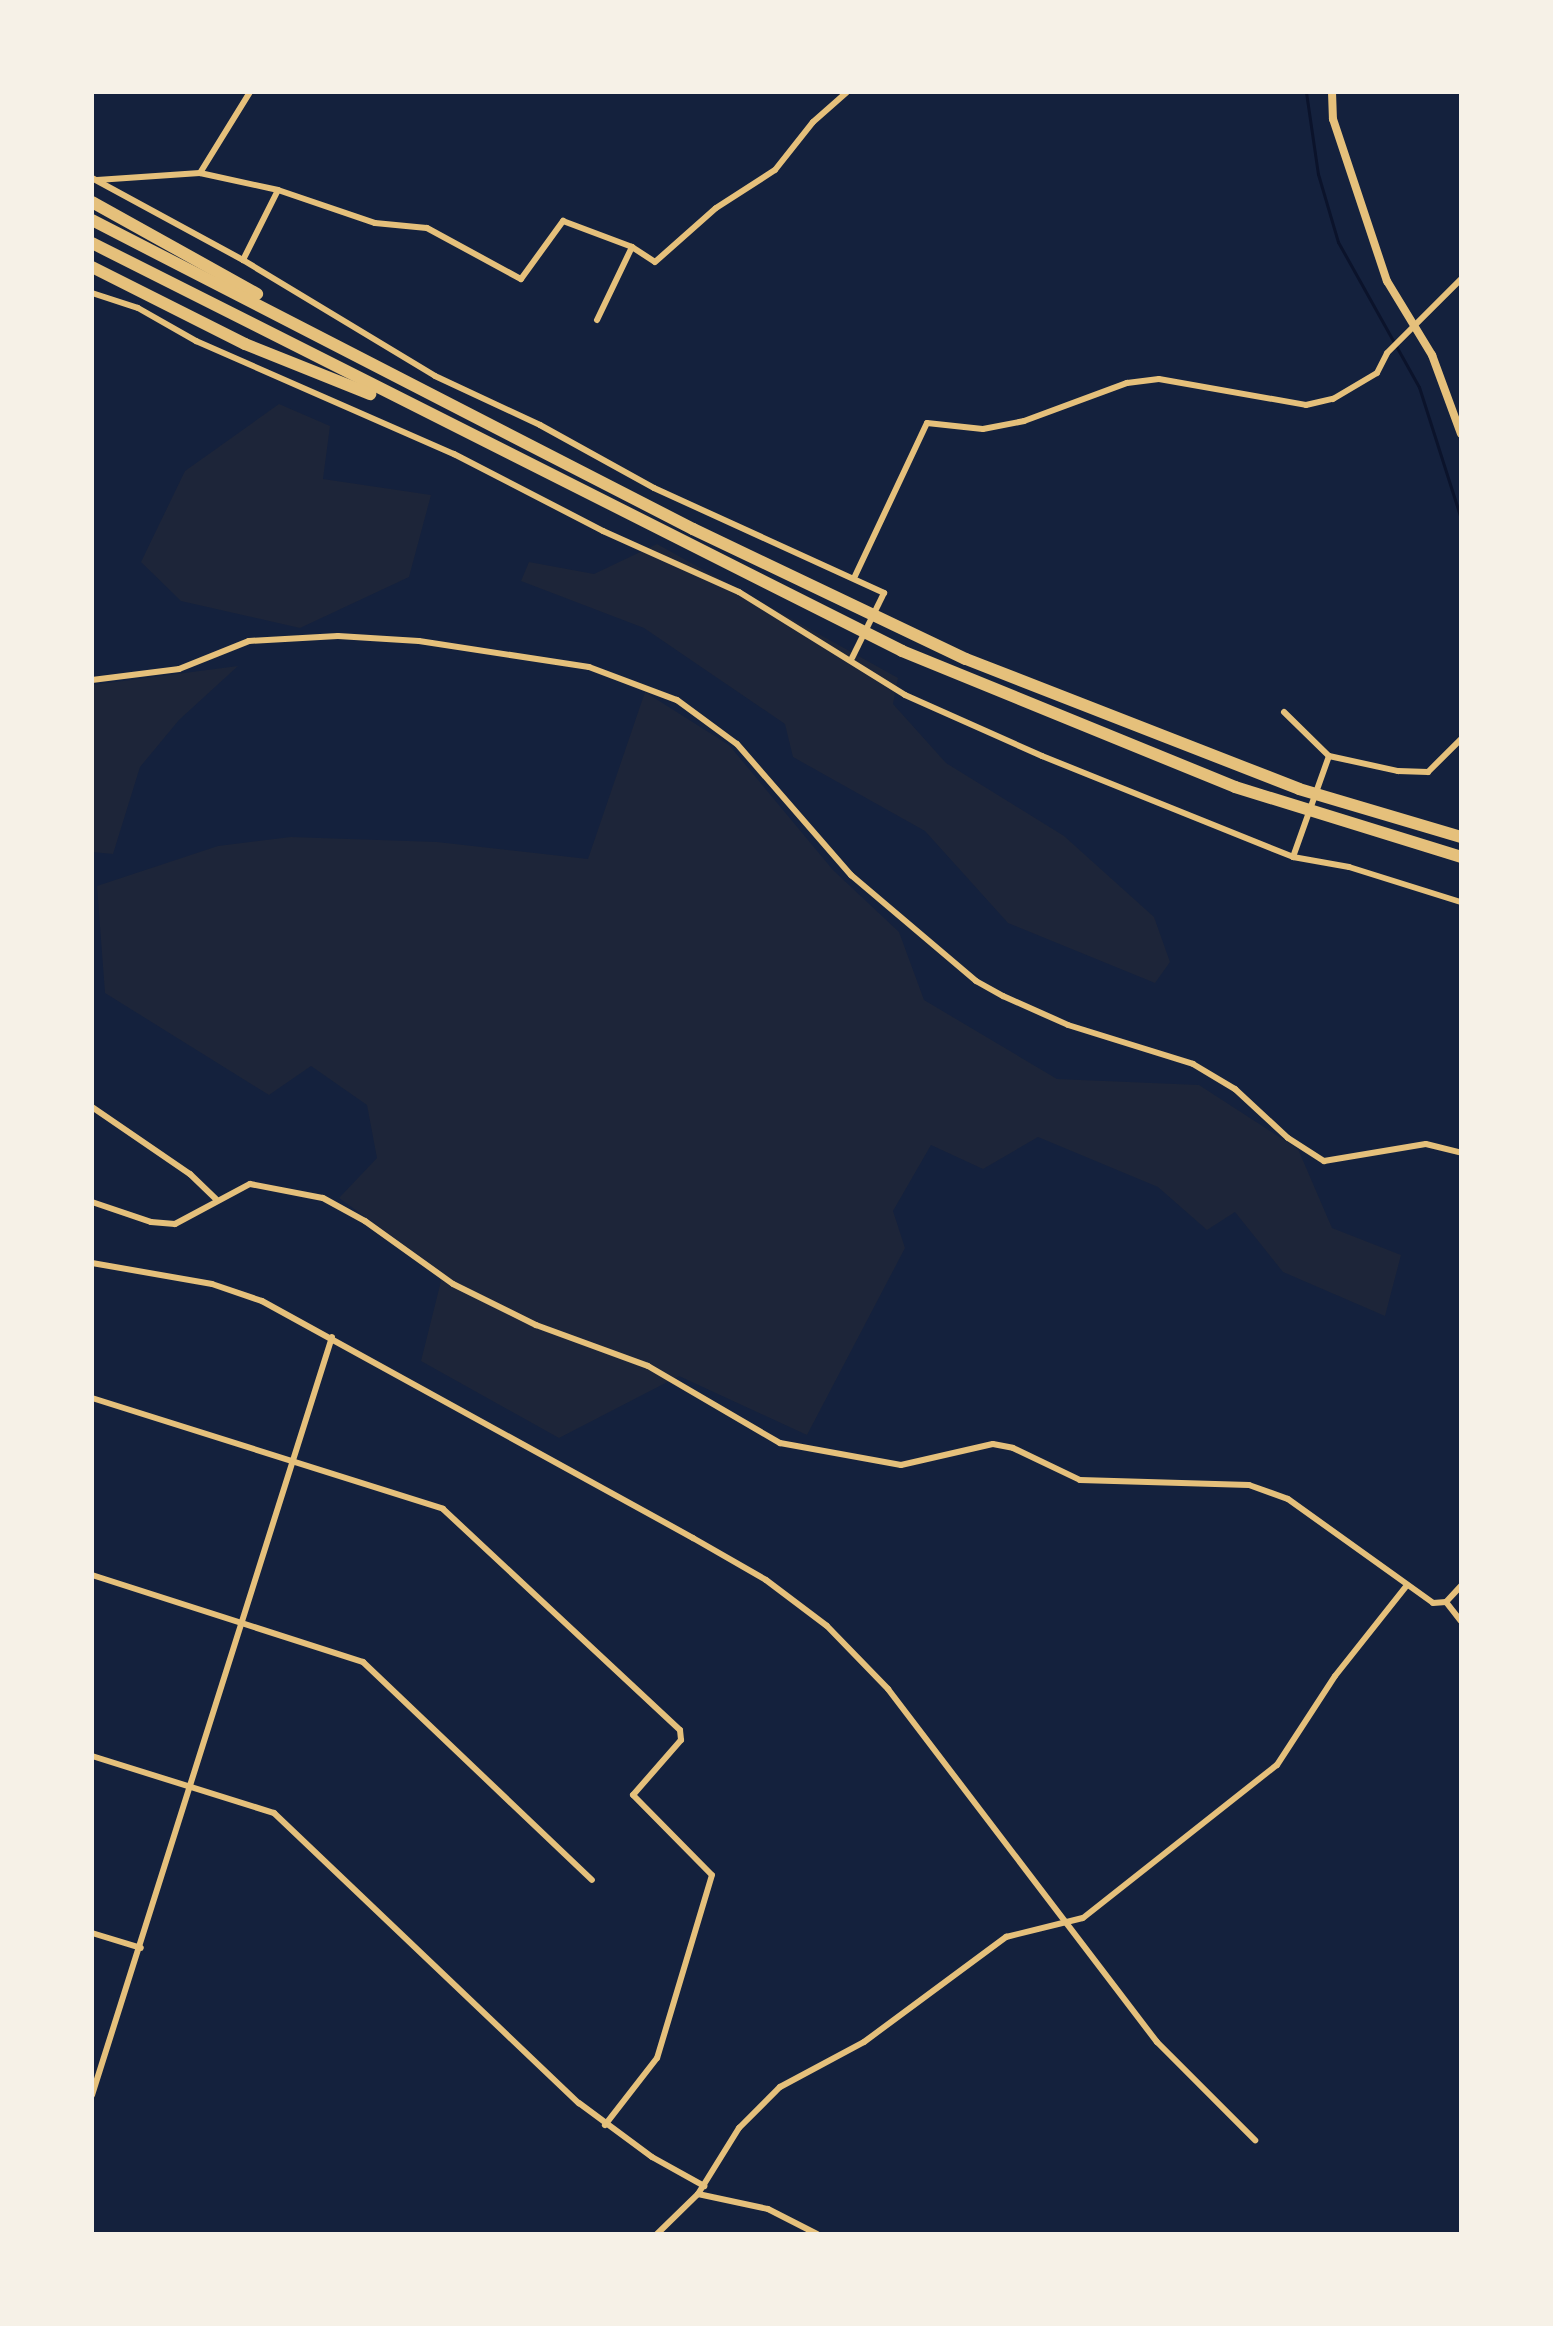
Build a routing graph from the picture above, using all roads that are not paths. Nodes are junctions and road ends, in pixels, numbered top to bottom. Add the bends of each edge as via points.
1 (250, 92) edge
2 (847, 92) edge
3 (1332, 92) edge
4 (200, 173) junction
5 (94, 179) edge
6 (278, 190) junction
7 (92, 202) edge
8 (92, 220) edge
9 (92, 243) edge
10 (632, 247) junction
11 (243, 260) junction
12 (92, 267) edge
13 (92, 273) edge
14 (1461, 279) edge
15 (92, 293) edge
16 (155, 300) junction
17 (597, 320) dead end
18 (1410, 330) junction
19 (328, 338) junction
20 (433, 419) junction
21 (1461, 434) edge
22 (855, 576) junction
23 (852, 658) junction
24 (92, 680) edge
25 (1284, 712) dead end
26 (1461, 739) edge
27 (1329, 756) junction
28 (1461, 837) edge
29 (1293, 857) junction
30 (1461, 857) edge
31 (1461, 902) edge
32 (92, 1107) edge
33 (1461, 1153) edge
34 (216, 1199) junction
35 (92, 1202) edge
36 (92, 1263) edge
37 (332, 1337) junction
38 (92, 1398) edge
39 (293, 1460) junction
40 (92, 1575) edge
41 (1407, 1585) junction
42 (1461, 1586) edge
43 (1446, 1602) junction
44 (1461, 1621) edge
45 (242, 1624) junction
46 (92, 1756) edge
47 (193, 1789) junction
48 (592, 1880) dead end
49 (1069, 1925) junction
50 (92, 1933) edge
51 (141, 1948) junction
52 (92, 2095) edge
53 (605, 2125) junction
54 (1255, 2140) dead end
55 (704, 2186) junction
56 (698, 2194) junction
57 (657, 2234) edge
58 (817, 2234) edge

1 - 4 street
2 - 10 street via 813,122 775,170 716,208 679,246 655,262
3 - 18 street via 1333,119 1387,281
4 - 5 street
4 - 6 street
5 - 11 street
6 - 10 street via 375,223 427,228 521,279 563,221
6 - 11 street
7 - 19 highway
8 - 19 highway
9 - 20 highway
10 - 17 street
11 - 22 street via 435,376 711,515
12 - 16 highway
13 - 16 highway
14 - 18 street
15 - 23 street via 138,308 196,341 454,454 603,531 739,592
16 - 20 highway via 245,344
18 - 21 street via 1450,392
18 - 22 street via 1387,353 1377,373 1347,394 1306,405 1159,379 1127,383 1024,421 983,429 927,423
19 - 28 highway via 693,529 966,659 1299,789
20 - 30 highway via 902,651 1235,787
22 - 23 street via 884,593
23 - 29 street via 919,701
24 - 33 street via 179,669 249,641 338,636 419,641 589,667 677,700 737,744 851,875 976,981 1068,1025 1193,1064 1235,1089 1288,1138 1324,1161 1426,1144
25 - 27 street
26 - 27 street via 1443,762 1419,773
27 - 29 street
29 - 31 street via 1349,867
32 - 34 street via 190,1174
34 - 35 street via 175,1224 151,1222
34 - 41 street via 250,1184 345,1208 453,1284 536,1325 648,1366 722,1414 780,1443 901,1465 993,1444 1080,1480 1249,1485 1288,1499
36 - 37 street via 237,1291
37 - 39 street
37 - 49 street via 453,1410 766,1580 827,1626 888,1689
38 - 39 street
39 - 45 street
39 - 53 street via 455,1516 680,1730 681,1740 633,1795 712,1875 657,2058
40 - 45 street
41 - 43 street via 1433,1603
41 - 49 street via 1335,1676 1277,1765
42 - 43 street
43 - 44 street
45 - 47 street
45 - 48 street via 363,1662
46 - 47 street
47 - 51 street
47 - 53 street via 274,1813
49 - 54 street via 1157,2042
49 - 55 street via 1006,1937 954,1970 864,2042 780,2087 739,2128
50 - 51 street
51 - 52 street
53 - 55 street
55 - 56 street
56 - 57 street
56 - 58 street via 768,2209

